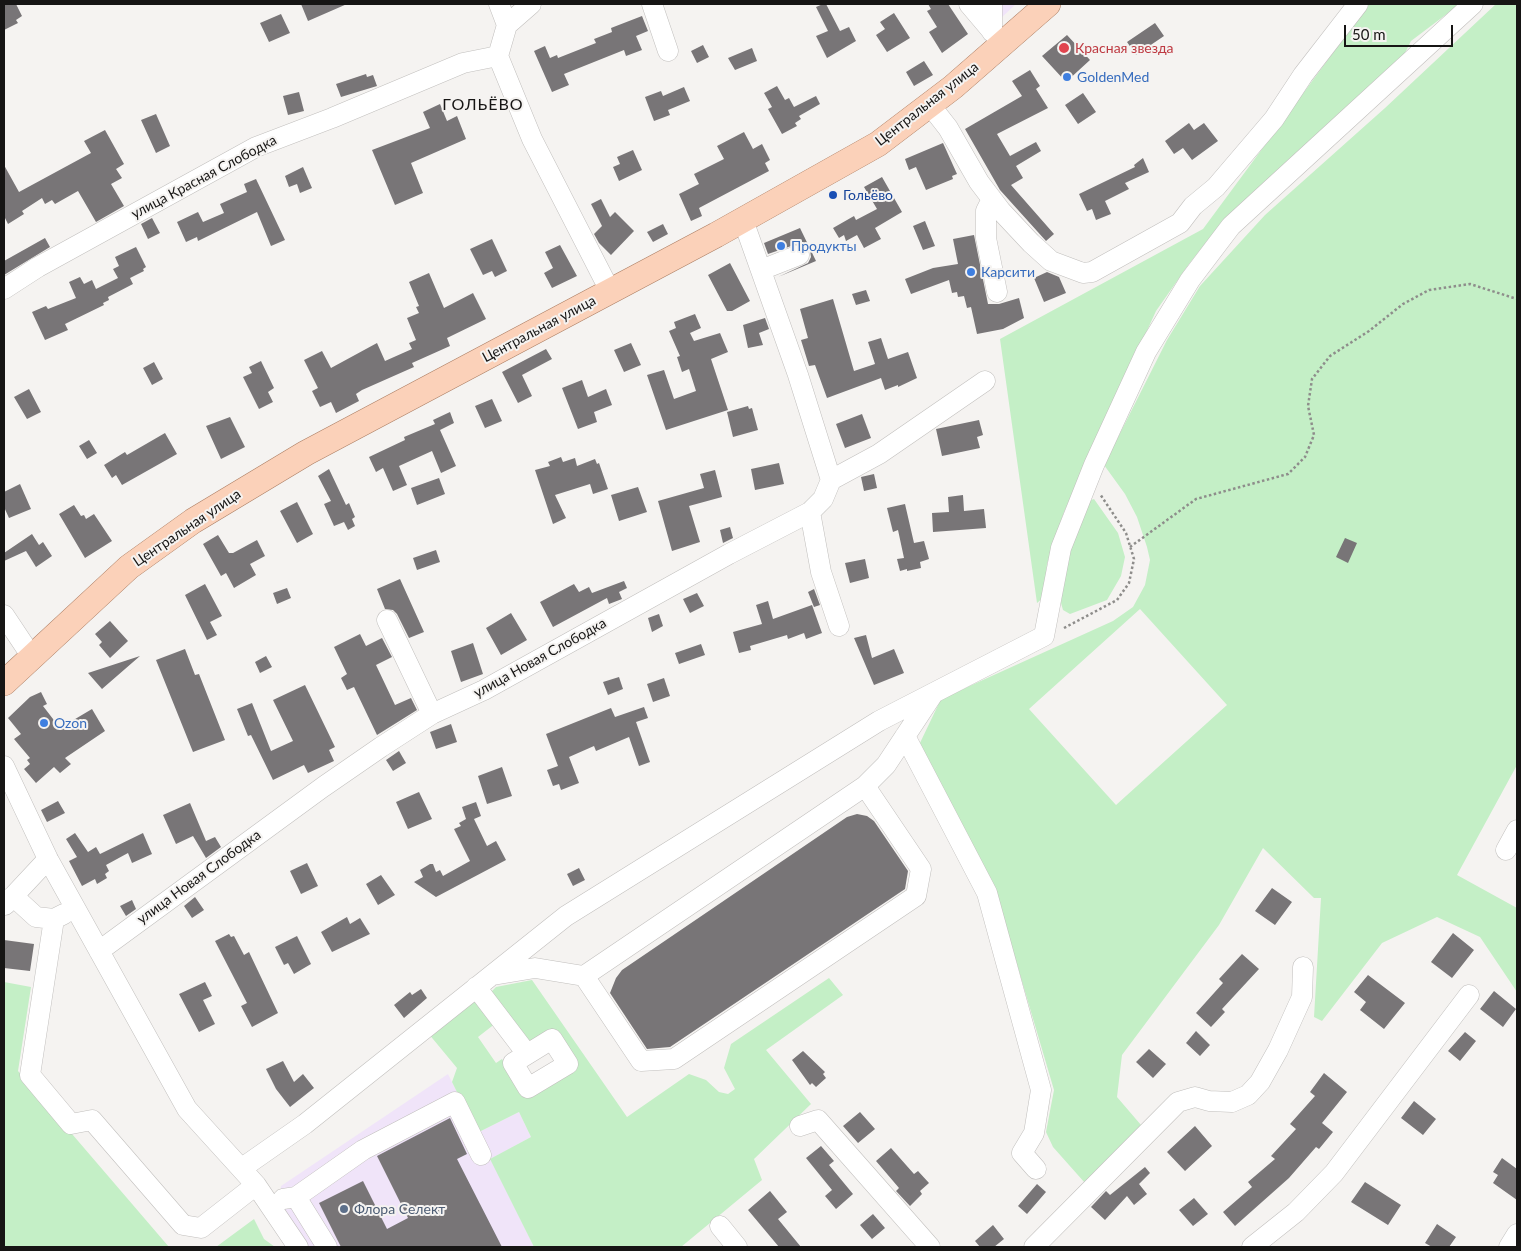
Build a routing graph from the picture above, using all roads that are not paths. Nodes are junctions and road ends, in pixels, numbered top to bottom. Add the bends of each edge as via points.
1 (499, 4) edge
2 (531, 4) edge
3 (652, 4) edge
4 (969, 4) edge
5 (992, 4) edge
6 (1048, 4) edge
7 (1358, 4) edge
8 (1473, 4) edge
9 (507, 25) junction
10 (997, 38) junction
11 (668, 51) dead end
12 (498, 56) junction
13 (930, 105) junction
14 (992, 199) junction
15 (743, 220) junction
16 (799, 255) dead end
17 (761, 270) junction
18 (4, 289) edge
19 (610, 292) junction
20 (996, 292) dead end
21 (986, 381) dead end
22 (831, 480) junction
23 (810, 512) junction
24 (4, 615) edge
25 (387, 620) dead end
26 (839, 626) dead end
27 (32, 657) junction
28 (4, 683) edge
29 (934, 692) junction
30 (432, 714) junction
31 (905, 736) junction
32 (4, 766) edge
33 (865, 786) junction
34 (1517, 830) edge
35 (1506, 850) dead end
36 (48, 859) junction
37 (8, 901) edge
38 (75, 908) junction
39 (54, 919) junction
40 (99, 951) junction
41 (1303, 967) dead end
42 (584, 976) junction
43 (484, 981) junction
44 (1469, 995) dead end
45 (527, 1054) dead end
46 (800, 1126) dead end
47 (482, 1155) dead end
48 (242, 1168) junction
49 (1036, 1169) dead end
50 (260, 1191) junction
51 (296, 1196) junction
52 (720, 1226) dead end
53 (1517, 1234) edge
54 (298, 1247) edge
55 (327, 1247) edge
56 (737, 1247) edge
57 (930, 1247) edge
58 (1034, 1247) edge
59 (1252, 1247) edge
60 (1509, 1247) edge

1 - 9 street
2 - 9 street
3 - 11 street
4 - 10 street
5 - 10 street
6 - 10 main road, Центральная улица
7 - 14 street via 1303,75 1274,119 1216,187 1193,206 1180,223 1092,272 1083,273 1051,261
8 - 29 street via 1231,226 1190,280 1146,352 1061,548 1044,636
9 - 12 street
10 - 13 main road, Центральная улица
12 - 18 street, улица Красная Слободка via 463,63 256,147
12 - 19 street via 532,138
13 - 14 street
13 - 15 main road, Центральная улица via 878,144
14 - 20 street via 986,211 986,238
15 - 17 street
15 - 19 main road, Центральная улица
16 - 17 street
17 - 22 street
19 - 27 main road, Центральная улица via 306,453 193,520 129,567
21 - 22 street via 879,454
22 - 23 street, улица Новая Слободка via 823,499
23 - 26 street via 821,572
23 - 30 street, улица Новая Слободка via 484,690
24 - 27 street
25 - 30 street
27 - 28 main road, Центральная улица
29 - 31 street
29 - 43 street via 880,721 566,916
30 - 40 street, улица Новая Слободка via 323,787
31 - 33 street via 886,765
31 - 49 street via 987,893 1041,1090 1034,1133 1022,1153
32 - 36 street
33 - 42 street
33 - 42 street via 921,869 916,896 674,1058 641,1061
34 - 35 street
36 - 37 street
36 - 38 street
37 - 39 street via 36,917
38 - 39 street
38 - 40 street
39 - 50 street via 30,1075 71,1124 92,1120 183,1226 201,1228
40 - 48 street via 187,1108
41 - 58 street via 1302,997 1278,1050 1260,1082 1248,1095 1232,1102 1195,1097 1178,1102
42 - 43 street via 535,968
43 - 45 street
43 - 48 street via 305,1124
44 - 59 street via 1334,1173 1296,1212
46 - 57 street via 818,1120
47 - 51 street via 455,1102 363,1150
48 - 50 street
50 - 51 street via 280,1200
50 - 54 street
51 - 55 street
52 - 56 street
53 - 60 street

